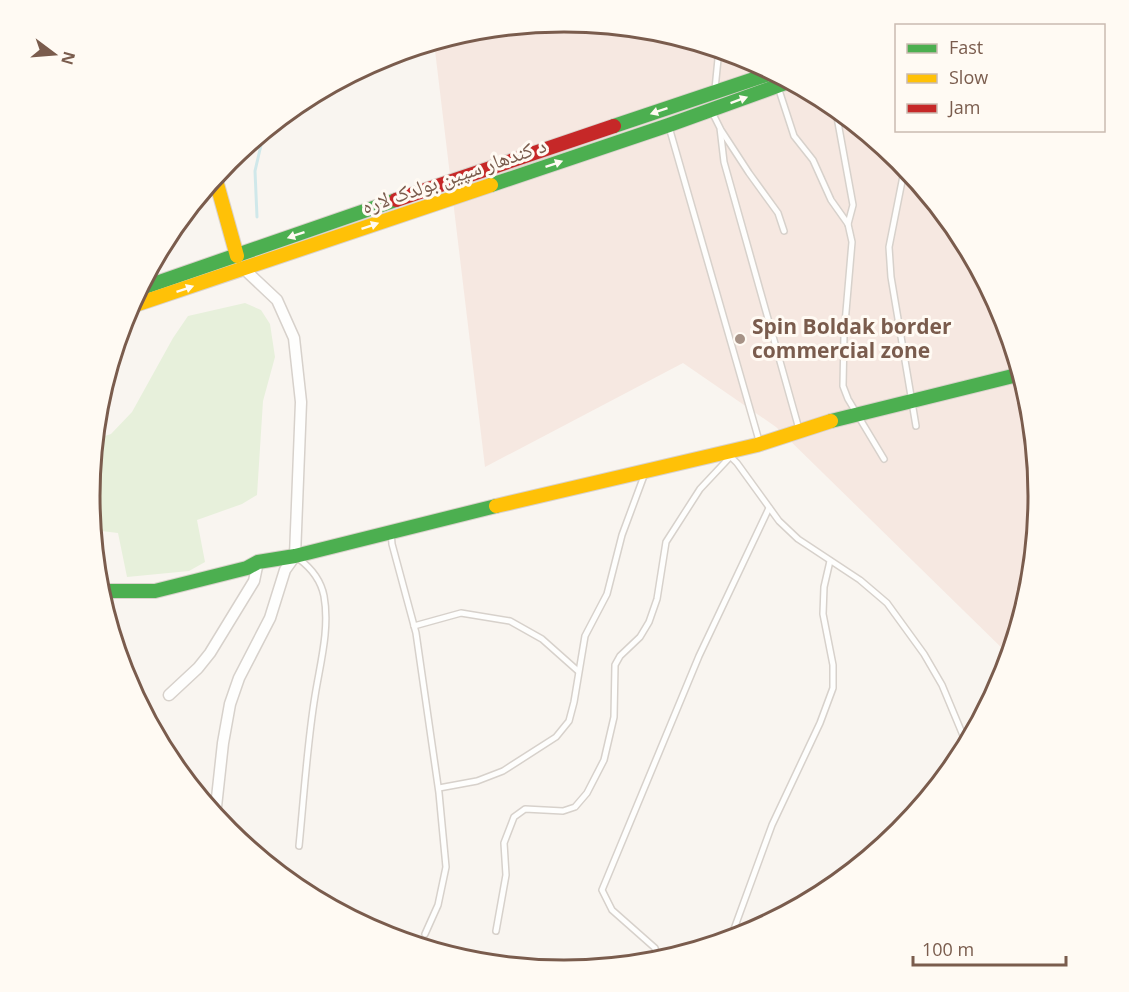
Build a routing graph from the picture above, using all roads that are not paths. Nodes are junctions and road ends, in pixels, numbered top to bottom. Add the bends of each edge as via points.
1 (718, 58) edge
2 (774, 81) edge
3 (776, 82) edge
4 (782, 86) edge
5 (715, 92) junction
6 (713, 109) junction
7 (838, 120) edge
8 (669, 125) junction
9 (720, 128) junction
10 (903, 178) edge
11 (218, 187) edge
12 (848, 224) junction
13 (784, 231) dead end
14 (237, 255) junction
15 (243, 269) junction
16 (151, 286) edge
17 (142, 303) edge
18 (1013, 376) edge
19 (912, 400) junction
20 (857, 415) junction
21 (916, 426) dead end
22 (799, 431) junction
23 (760, 444) junction
24 (729, 454) junction
25 (884, 459) dead end
26 (646, 469) junction
27 (769, 508) junction
28 (391, 531) junction
29 (295, 556) junction
30 (830, 561) junction
31 (258, 562) junction
32 (110, 591) edge
33 (414, 626) junction
34 (578, 670) junction
35 (169, 695) dead end
36 (963, 735) edge
37 (439, 789) junction
38 (216, 803) edge
39 (299, 846) dead end
40 (734, 928) edge
41 (496, 931) dead end
42 (425, 934) dead end
43 (656, 952) edge

1 - 5 lane
2 - 5 main road, د کندهار سپین بولدک لاره
6 -> 3 main road, د کندهار سپین بولدک لاره
4 - 12 lane via 794,136 813,160 831,200
5 - 6 lane
5 -> 14 main road, د کندهار سپین بولدک لاره
6 - 8 main road, د کندهار سپین بولدک لاره
6 - 9 lane
7 - 12 lane via 853,205
15 -> 8 main road, د کندهار سپین بولدک لاره
8 - 23 lane
9 - 13 lane via 778,213
9 - 22 lane via 724,162
10 - 19 lane via 889,247
11 - 14 main road
12 - 20 lane via 852,242 843,386
14 - 15 street
14 - 16 main road, د کندهار سپین بولدک لاره
17 -> 15 main road, د کندهار سپین بولدک لاره
15 - 29 street via 277,300 294,338 300,402
18 - 19 main road
19 - 20 main road
19 - 21 lane
20 - 22 main road
20 - 25 lane
22 - 23 main road
23 - 24 main road
24 - 26 main road
24 - 27 lane
24 - 41 lane via 700,489 666,542 657,599 649,622 615,665 614,717 604,760 587,793 575,807 563,811 525,809 514,817 504,843 506,875
26 - 28 main road
26 - 34 lane via 622,535 607,594 585,636
27 - 30 lane via 798,539
27 - 43 lane via 699,656 602,890 612,910
28 - 29 main road
28 - 33 lane
29 - 31 main road
29 - 38 street via 285,570 273,612 230,704
29 - 39 lane via 310,567 321,586 325,617
30 - 36 lane via 887,603 938,677
30 - 40 lane via 823,614 832,665 828,705 772,825
31 - 32 main road via 155,591
31 - 35 street via 254,581 210,652
33 - 34 lane via 460,613 510,621 542,639
33 - 37 lane
34 - 37 lane via 569,721 556,737 503,771
37 - 42 lane via 446,867 438,904

